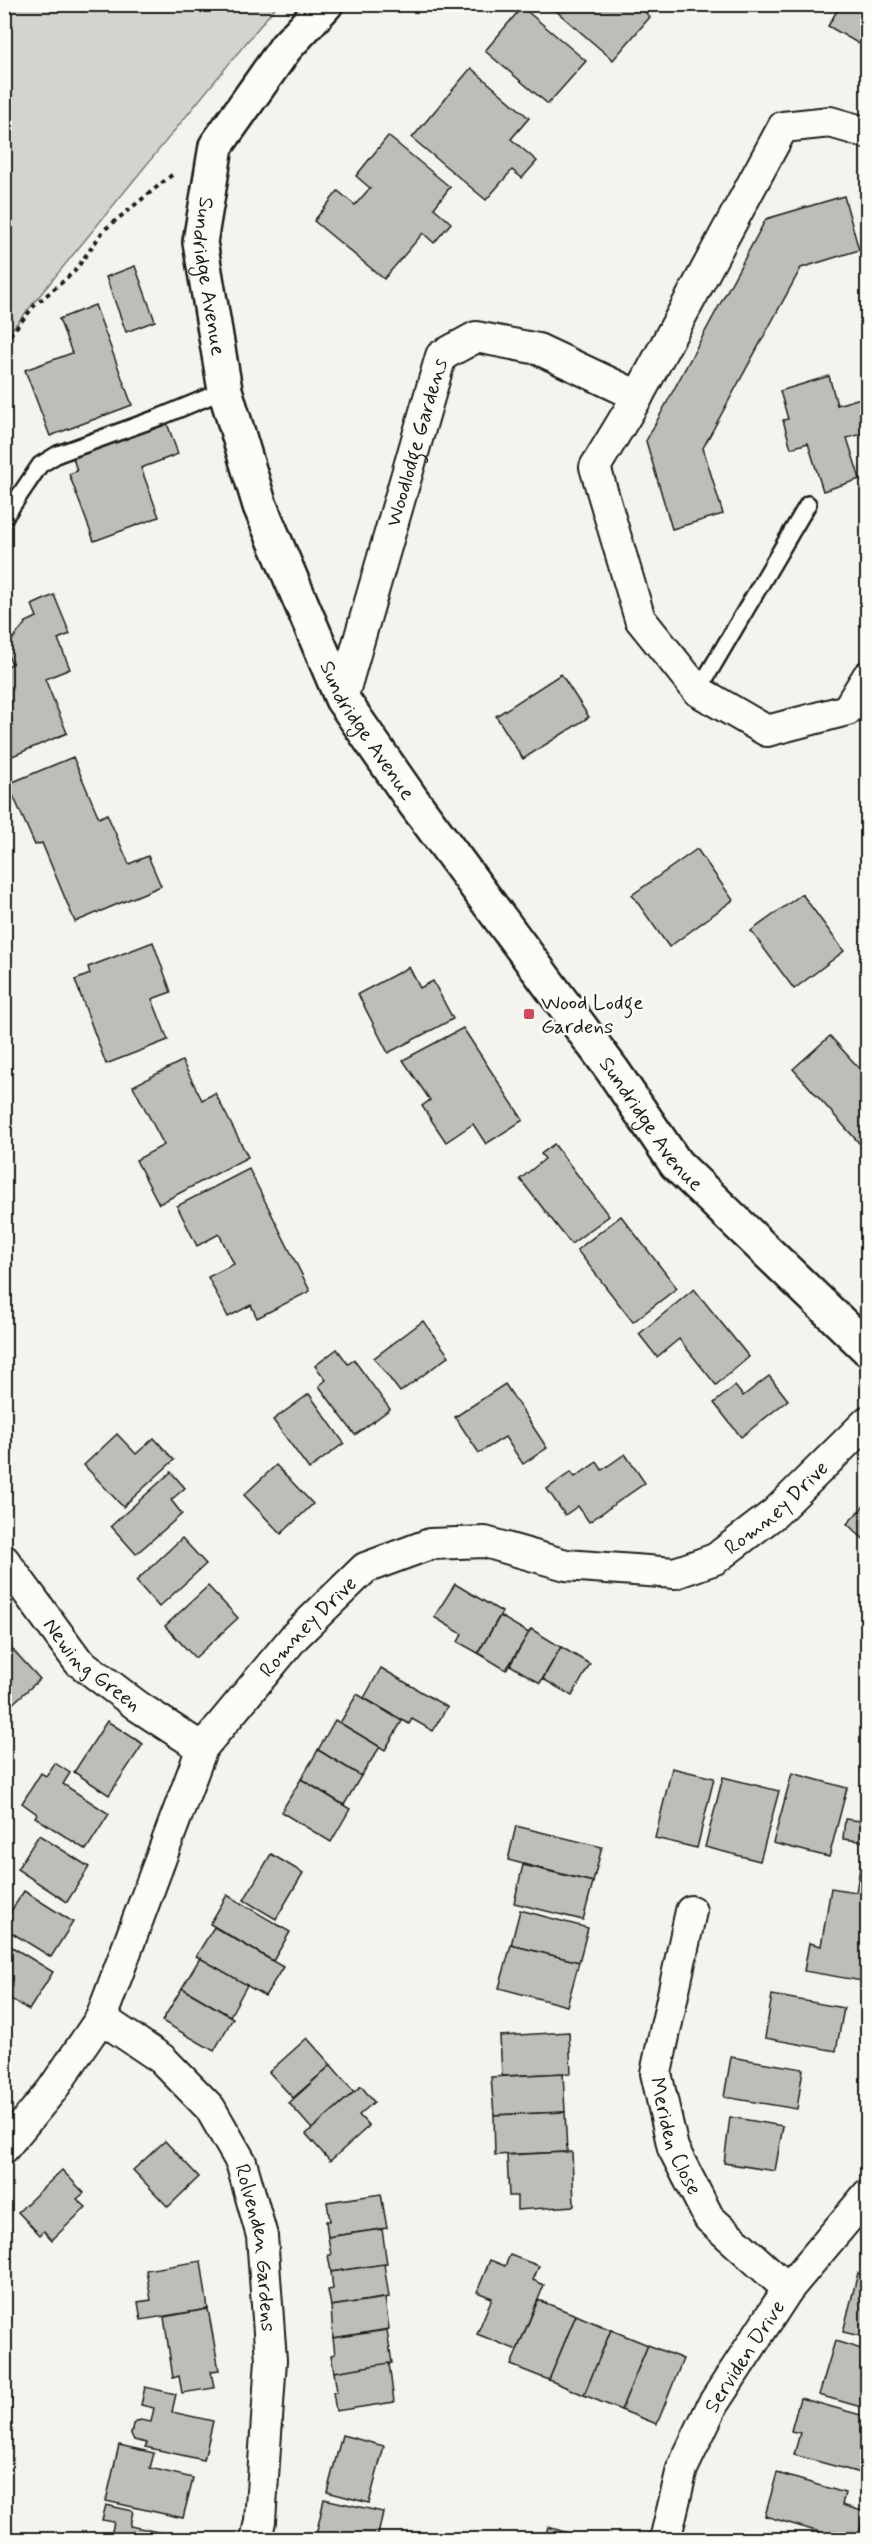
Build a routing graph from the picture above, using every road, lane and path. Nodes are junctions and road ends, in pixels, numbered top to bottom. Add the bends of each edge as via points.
1 (326, 4) edge
2 (867, 133) edge
3 (216, 146) junction
4 (4, 342) edge
5 (225, 390) junction
6 (638, 396) junction
7 (808, 504) dead end
8 (4, 518) edge
9 (867, 676) edge
10 (698, 691) junction
11 (342, 699) junction
12 (867, 1349) edge
13 (867, 1420) edge
14 (4, 1560) edge
15 (202, 1748) junction
16 (691, 1911) dead end
17 (101, 2018) junction
18 (4, 2148) edge
19 (867, 2194) edge
20 (789, 2289) junction
21 (256, 2540) edge
22 (665, 2540) edge

1 - 3 street, Sundridge Avenue via 286,47
2 - 6 street via 830,122 783,127
3 - 4 path via 166,178 104,230 74,273 35,305
3 - 5 street, Sundridge Avenue via 200,242
5 - 8 lane via 58,454 40,465
5 - 11 street, Sundridge Avenue via 260,506
6 - 10 street via 596,467 640,619
6 - 11 street, Woodlodge Gardens via 538,349 476,337 441,356
7 - 10 lane
9 - 10 street via 848,710 767,730
11 - 12 street, Sundridge Avenue via 613,1071 676,1164
13 - 15 street, Romney Drive via 775,1514 715,1559 675,1573 566,1565 485,1542 430,1544 366,1568 295,1636
14 - 15 street, Newing Green via 78,1660 139,1707
15 - 17 street, Romney Drive
16 - 20 street, Meriden Close via 656,2073 673,2148 709,2218
17 - 18 street, Romney Drive via 52,2090
17 - 21 street, Rolvenden Gardens via 162,2059 210,2108 244,2172 262,2236 271,2360
19 - 20 street, Serviden Drive
20 - 22 street, Serviden Drive via 713,2404 682,2469

